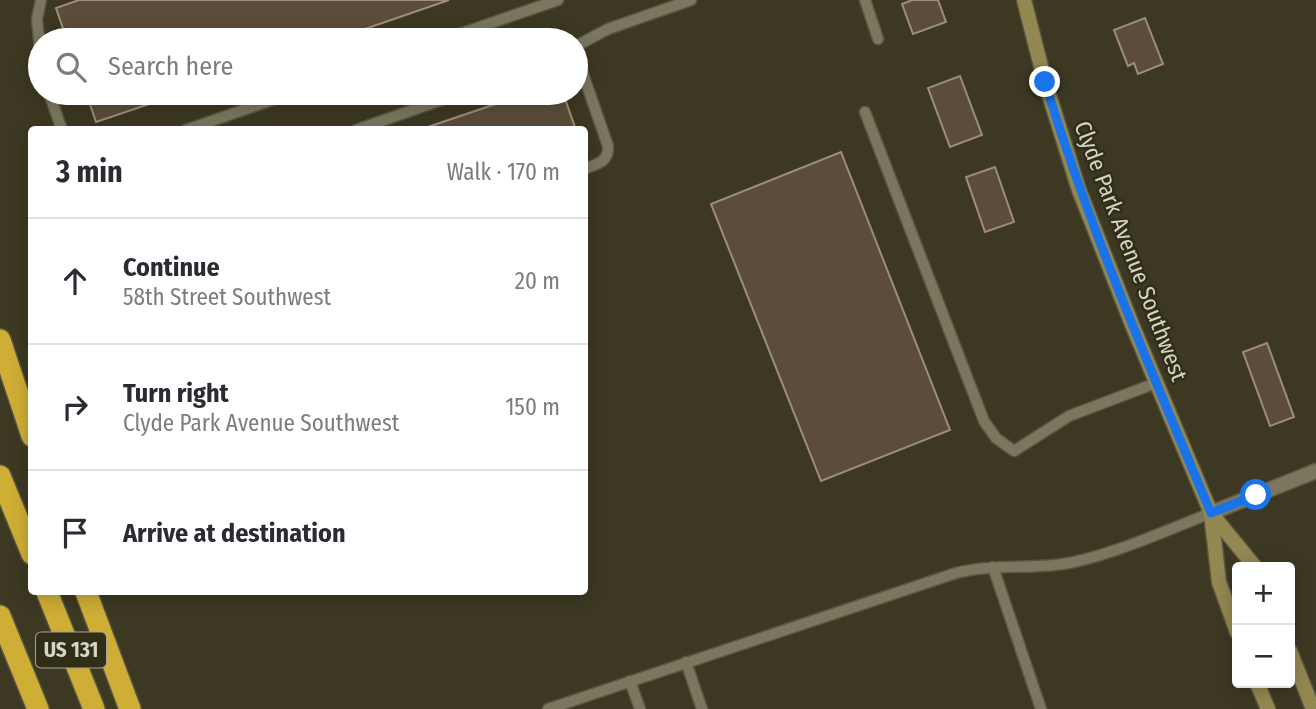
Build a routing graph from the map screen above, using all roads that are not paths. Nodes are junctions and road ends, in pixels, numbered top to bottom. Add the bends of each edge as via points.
1 (41, 0) edge
2 (558, 0) edge
3 (691, 0) edge
4 (865, 0) edge
5 (1024, 0) edge
6 (38, 28) edge
7 (477, 28) edge
8 (878, 39) dead end
9 (588, 40) edge
10 (588, 90) edge
11 (53, 105) edge
12 (258, 105) edge
13 (427, 105) edge
14 (865, 112) dead end
15 (61, 126) edge
16 (197, 126) edge
17 (367, 126) edge
18 (588, 168) edge
19 (0, 340) edge
20 (0, 361) edge
21 (1156, 383) junction
22 (28, 426) edge
23 (28, 428) edge
24 (1316, 471) edge
25 (0, 476) edge
26 (1211, 513) junction
27 (28, 544) edge
28 (1251, 562) edge
29 (993, 567) junction
30 (48, 595) edge
31 (87, 595) edge
32 (0, 616) edge
33 (1234, 625) edge
34 (686, 662) junction
35 (1295, 663) edge
36 (630, 681) junction
37 (1259, 688) edge
38 (38, 709) edge
39 (94, 709) edge
40 (130, 709) edge
41 (548, 709) edge
42 (640, 709) edge
43 (702, 709) edge
44 (1041, 709) edge
45 (1268, 709) edge
46 (1313, 709) edge

1 - 6 lane
2 - 7 lane
3 - 9 lane
4 - 8 lane
5 - 21 main road, Clyde Park Avenue Southwest via 1068,159
10 - 18 lane via 608,151 603,162
11 - 15 lane
12 - 16 lane
13 - 17 lane
14 - 21 lane via 984,421 996,438 1014,451 1069,416
19 - 22 highway
20 - 23 highway
21 - 26 main road, Clyde Park Avenue Southwest
24 - 26 street
25 - 27 highway
26 - 28 main road, Clyde Park Avenue Southwest
26 - 29 lane via 1080,560
26 - 33 main road, Clyde Park Avenue Southwest via 1219,582
29 - 34 lane via 956,573
29 - 44 lane
30 - 39 highway, US 131
31 - 40 highway
32 - 38 highway, US 131
34 - 36 lane
34 - 43 lane
35 - 46 main road
36 - 41 lane
36 - 42 lane
37 - 45 main road

